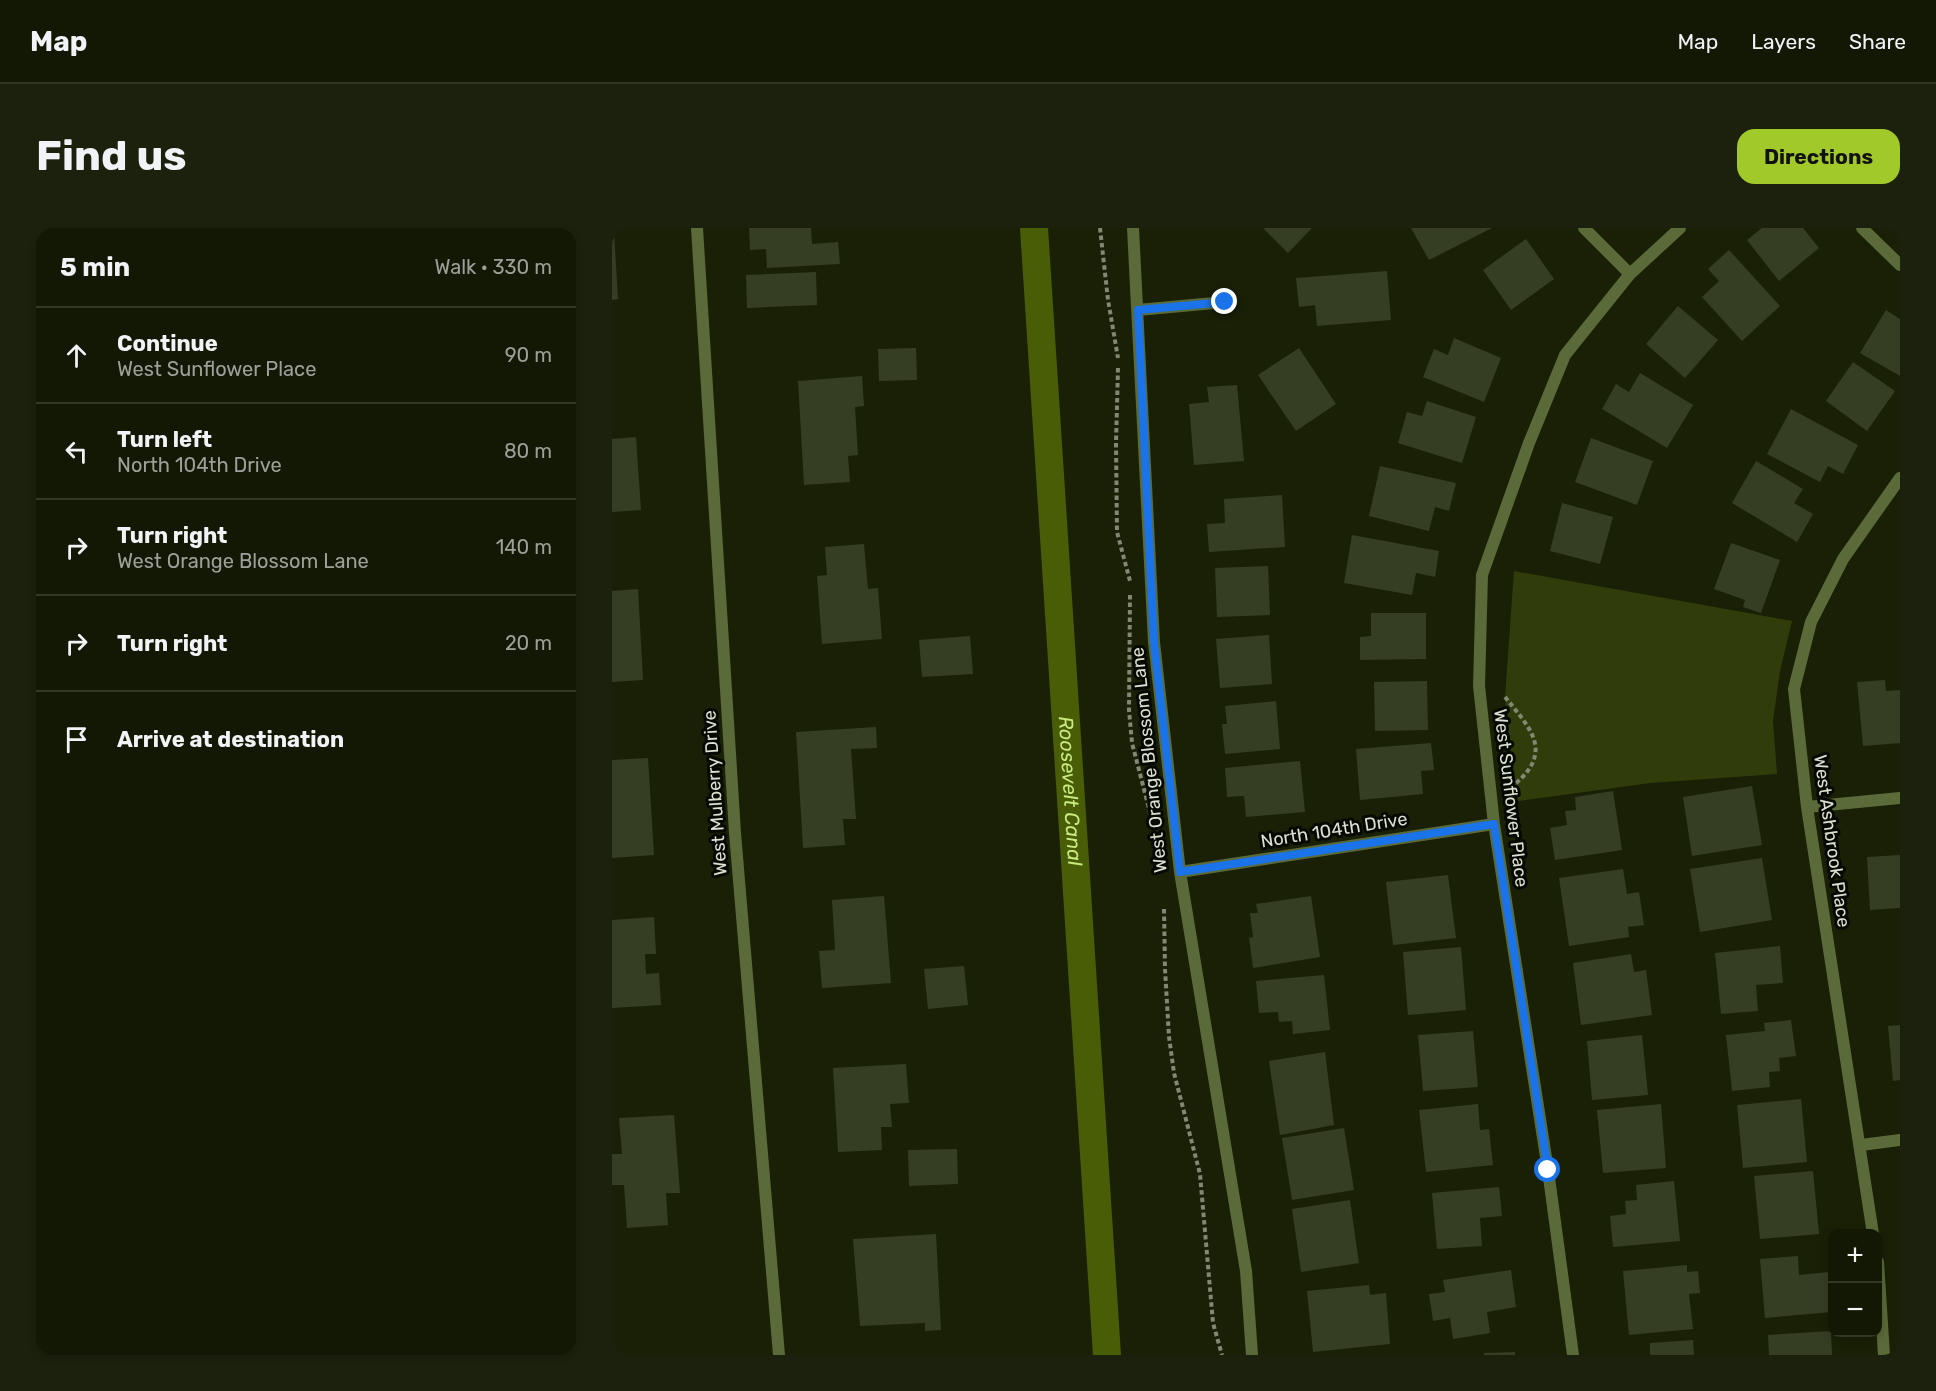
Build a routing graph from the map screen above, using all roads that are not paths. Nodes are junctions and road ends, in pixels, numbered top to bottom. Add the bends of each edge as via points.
1 (697, 228) edge
2 (1133, 228) edge
3 (1584, 228) edge
4 (1680, 228) edge
5 (1862, 228) edge
6 (1900, 265) edge
7 (1630, 274) junction
8 (1225, 302) dead end
9 (1138, 310) junction
10 (1900, 478) edge
11 (1900, 798) edge
12 (1807, 807) junction
13 (1494, 824) junction
14 (1180, 872) junction
15 (1900, 1140) edge
16 (1861, 1145) junction
17 (1872, 1229) edge
18 (1879, 1283) edge
19 (778, 1355) edge
20 (1252, 1355) edge
21 (1574, 1355) edge
22 (1884, 1355) edge

1 - 19 street, West Mulberry Drive via 735,833
2 - 9 street, West Orange Blossom Lane
3 - 7 street
4 - 7 street, West Sunflower Place
5 - 6 street
7 - 13 street, West Sunflower Place via 1565,355 1482,575 1479,686
8 - 9 street
9 - 14 street, West Orange Blossom Lane via 1154,642
10 - 12 street, West Ashbrook Place via 1843,559 1811,622 1794,689
11 - 12 street
12 - 16 street, West Ashbrook Place
13 - 14 street, North 104th Drive
13 - 21 street, West Sunflower Place
14 - 20 street, West Orange Blossom Lane via 1246,1271
15 - 16 street
16 - 17 street, West Ashbrook Place
18 - 22 street

